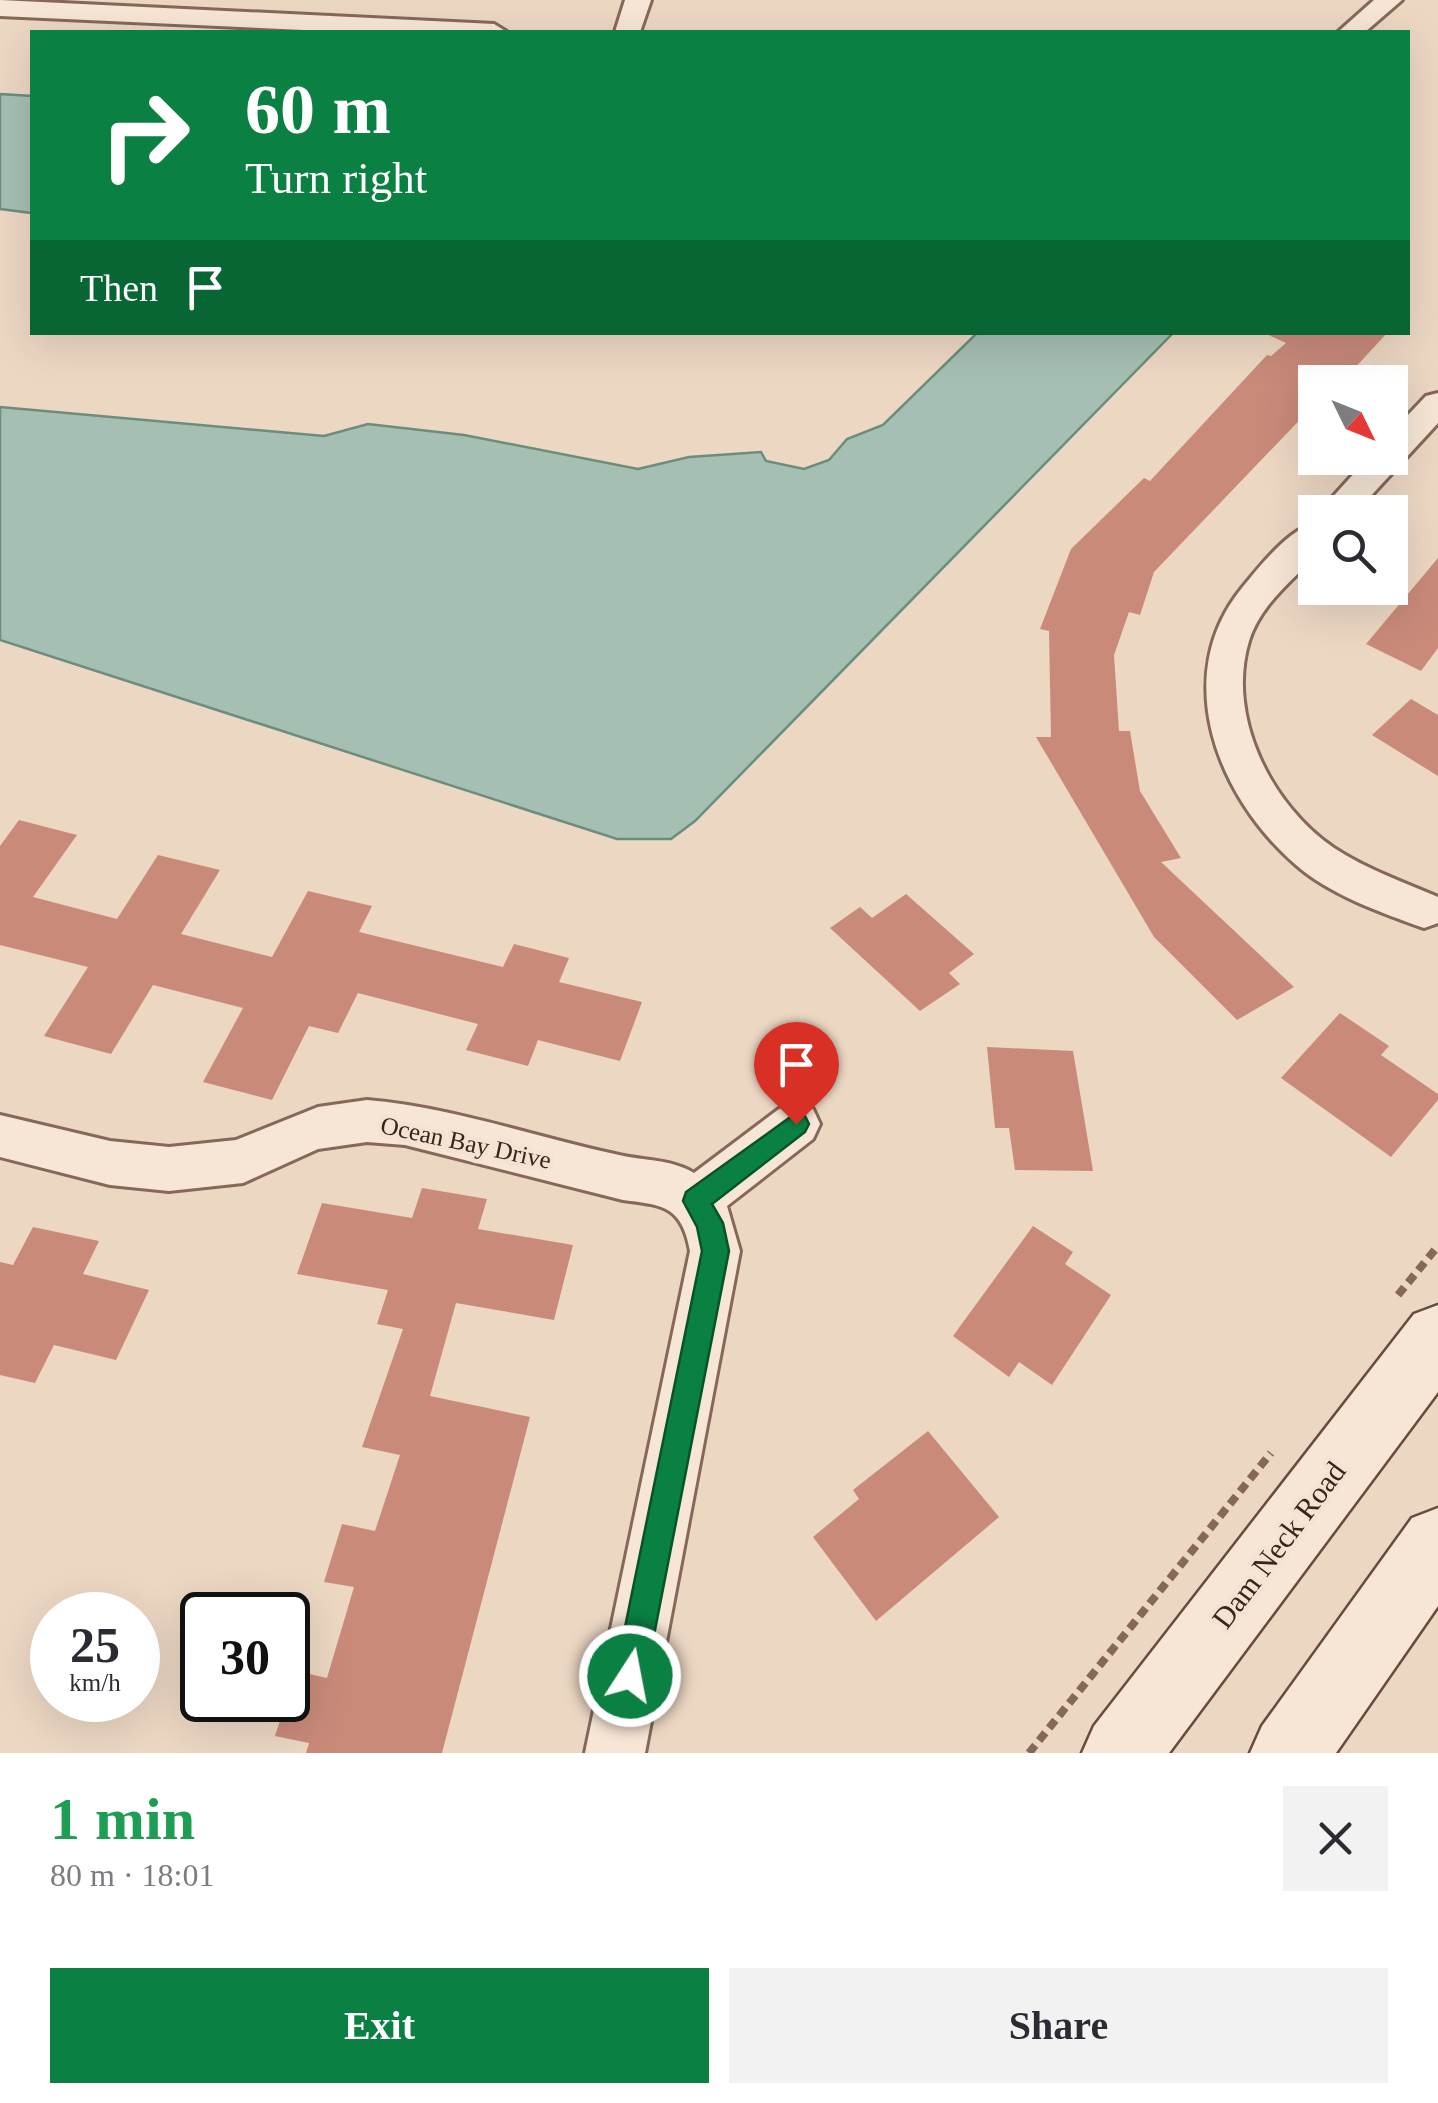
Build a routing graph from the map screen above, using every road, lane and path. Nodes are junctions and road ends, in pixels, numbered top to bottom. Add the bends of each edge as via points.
1 (325, 0) edge
2 (638, 0) edge
3 (1389, 0) edge
4 (0, 8) edge
5 (311, 23) junction
6 (453, 30) edge
7 (629, 30) edge
8 (1352, 30) edge
9 (1433, 417) edge
10 (1408, 439) edge
11 (1371, 475) edge
12 (1352, 495) edge
13 (1298, 553) edge
14 (1424, 910) dead end
15 (796, 1124) dead end
16 (0, 1136) edge
17 (696, 1201) junction
18 (1438, 1246) edge
19 (1413, 1322) edge
20 (1277, 1446) dead end
21 (1438, 1544) edge
22 (615, 1753) edge
23 (1029, 1753) edge
24 (1120, 1753) edge
25 (1289, 1753) edge

1 - 5 street
2 - 7 street
3 - 8 street
4 - 5 street
5 - 6 street
9 - 10 street
11 - 12 street
13 - 14 street via 1246,609 1222,685 1228,725 1266,805 1310,854
15 - 17 street
16 - 17 street, Ocean Bay Drive via 169,1169 242,1161 318,1128 405,1124 669,1184
17 - 22 street via 710,1223 715,1251
18 - 19 path
19 - 24 main road, Dam Neck Road
20 - 23 path
21 - 25 main road

